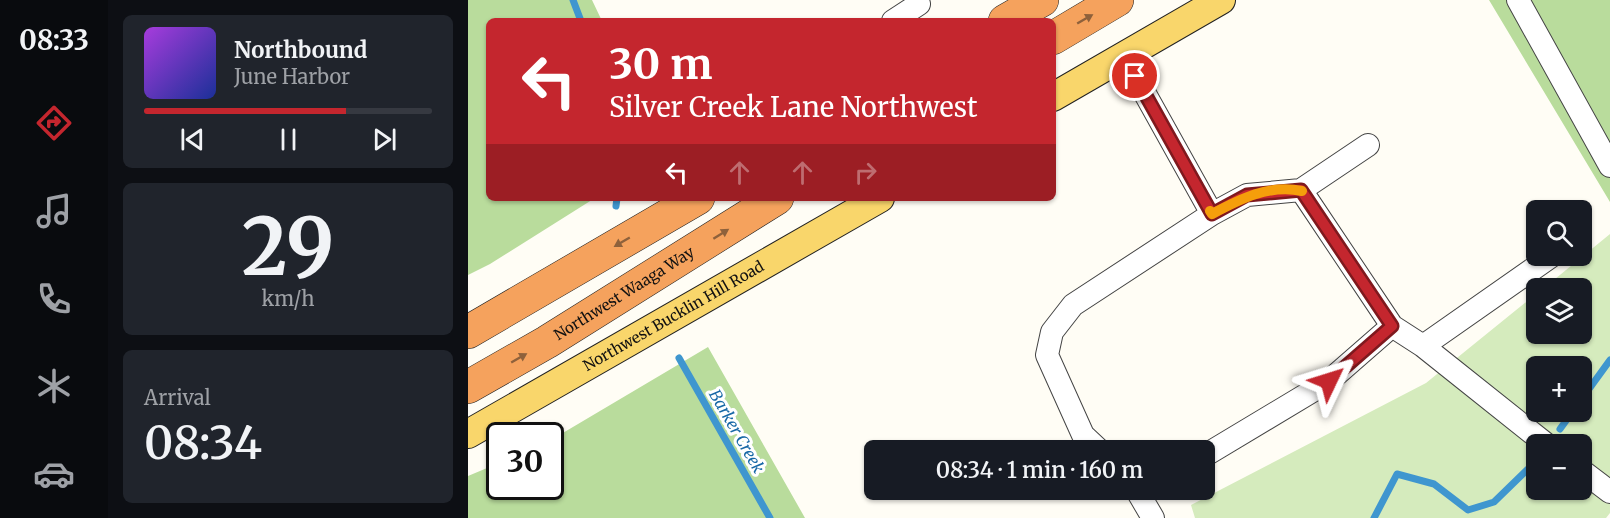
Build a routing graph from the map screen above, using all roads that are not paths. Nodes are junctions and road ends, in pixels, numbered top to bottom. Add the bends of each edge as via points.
1 (1042, 0) edge
2 (1117, 0) edge
3 (1221, 0) edge
4 (1518, 0) edge
5 (916, 1) edge
6 (896, 18) edge
7 (1010, 18) edge
8 (1056, 36) edge
9 (1124, 56) junction
10 (1056, 95) edge
11 (1368, 145) dead end
12 (1610, 166) edge
13 (1301, 190) junction
14 (693, 201) edge
15 (772, 201) edge
16 (875, 201) edge
17 (1212, 214) junction
18 (1537, 266) edge
19 (1392, 326) junction
20 (468, 332) edge
21 (1423, 346) junction
22 (468, 387) edge
23 (468, 434) edge
24 (1533, 434) edge
25 (1088, 440) edge
26 (1215, 449) edge
27 (1592, 478) edge
28 (1610, 492) edge
29 (1142, 500) edge
30 (1153, 518) edge

1 - 7 highway
8 -> 2 highway
3 - 9 main road
4 - 12 street
5 - 6 street
9 - 10 main road
9 - 17 street
11 - 13 street
13 - 17 street via 1247,195
13 - 19 street
14 -> 20 highway
22 -> 15 highway, Northwest Waaga Way
16 - 23 main road, Northwest Bucklin Hill Road
17 - 25 street via 1073,305 1052,332 1047,355
18 - 21 street
19 - 21 street
19 - 26 street via 1329,381
21 - 24 street
27 - 28 street
29 - 30 street

